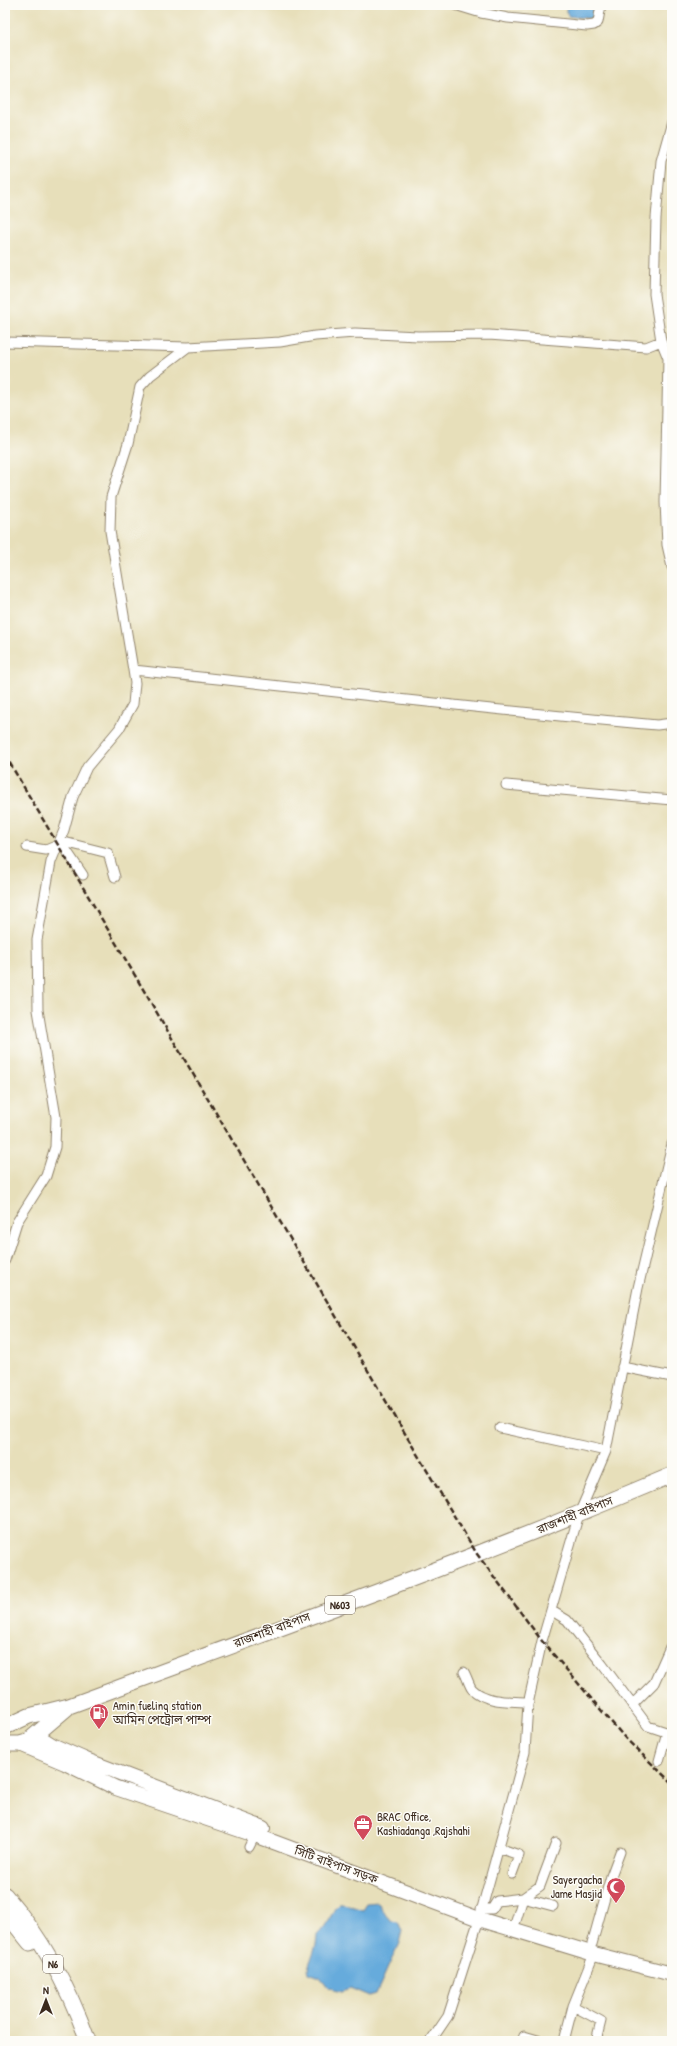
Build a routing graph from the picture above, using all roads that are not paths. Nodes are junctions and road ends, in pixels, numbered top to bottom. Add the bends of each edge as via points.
1 (455, 5) edge
2 (601, 5) edge
3 (672, 122) edge
4 (5, 342) edge
5 (661, 342) junction
6 (188, 347) junction
7 (669, 403) edge
8 (672, 567) edge
9 (133, 670) junction
10 (672, 723) edge
11 (506, 785) dead end
12 (672, 800) edge
13 (59, 843) junction
14 (27, 847) dead end
15 (83, 875) dead end
16 (115, 877) dead end
17 (672, 1144) edge
18 (668, 1183) edge
19 (5, 1260) edge
20 (622, 1367) junction
21 (672, 1377) edge
22 (500, 1428) dead end
23 (606, 1451) junction
24 (672, 1475) edge
25 (579, 1514) junction
26 (552, 1611) junction
27 (670, 1647) dead end
28 (464, 1672) dead end
29 (529, 1702) junction
30 (632, 1705) junction
31 (69, 1706) junction
32 (29, 1716) junction
33 (5, 1727) edge
34 (670, 1733) edge
35 (36, 1735) junction
36 (12, 1744) edge
37 (659, 1761) dead end
38 (556, 1843) dead end
39 (499, 1848) junction
40 (620, 1852) dead end
41 (512, 1874) dead end
42 (5, 1895) edge
43 (523, 1898) junction
44 (553, 1906) dead end
45 (5, 1912) edge
46 (480, 1914) junction
47 (516, 1921) junction
48 (593, 1949) junction
49 (672, 1967) edge
50 (672, 1974) edge
51 (573, 2006) junction
52 (77, 2041) edge
53 (88, 2041) edge
54 (431, 2041) edge
55 (522, 2041) edge
56 (541, 2041) edge
57 (564, 2041) edge
58 (596, 2041) edge

1 - 2 street via 508,18 587,26 598,22
3 - 5 street via 661,161 656,218 654,294
4 - 6 street
5 - 6 street via 646,348 489,336 356,334 315,336 280,342
5 - 7 street via 668,358
6 - 9 street via 150,376 140,387 128,444 111,498 110,531
7 - 8 street via 665,502 667,545
9 - 10 street via 406,698 526,714 656,725
9 - 13 street via 133,704 119,729 87,767 73,797
11 - 12 street
13 - 14 street via 46,850
13 - 15 street
13 - 16 street via 108,853
13 - 19 street via 51,862 37,940 38,1010 56,1117 55,1148 46,1176 16,1222
17 - 18 street
18 - 20 street
20 - 21 street
20 - 23 street
22 - 23 street
23 - 25 street
24 - 25 highway, রাজশাহী বাইপাস / N603
25 - 26 street
25 - 31 highway, রাজশাহী বাইপাস / N603
26 - 29 street via 542,1641
26 - 30 street via 567,1620
27 - 30 street via 654,1683
28 - 29 street via 472,1688 486,1698
29 - 39 street via 525,1752
30 - 34 street via 648,1726
31 - 32 highway, রাজশাহী বাইপাস / N603
31 - 35 highway
32 - 33 highway, রাজশাহী বাইপাস / N603
32 - 35 highway
34 - 37 street
35 - 36 highway via 27,1742
35 - 46 main road via 52,1745 131,1778
36 - 46 main road, সিটি বাইপাস সড়ক via 65,1763 116,1788 252,1841
38 - 43 street via 540,1886
39 - 41 street via 519,1855
39 - 46 street
40 - 48 street via 611,1876
42 - 53 highway, N6 via 25,1918 62,1979
43 - 44 street
43 - 46 street via 496,1901 492,1909
43 - 47 street
45 - 52 highway, N6 via 22,1931 50,1972
46 - 47 main road
46 - 48 main road, সিটি বাইপাস সড়ক
46 - 54 street via 448,2016
47 - 48 main road
48 - 49 main road
48 - 50 main road, সিটি বাইপাস সড়ক
48 - 51 street
51 - 57 street
51 - 58 street via 601,2021
55 - 56 street via 524,2036

